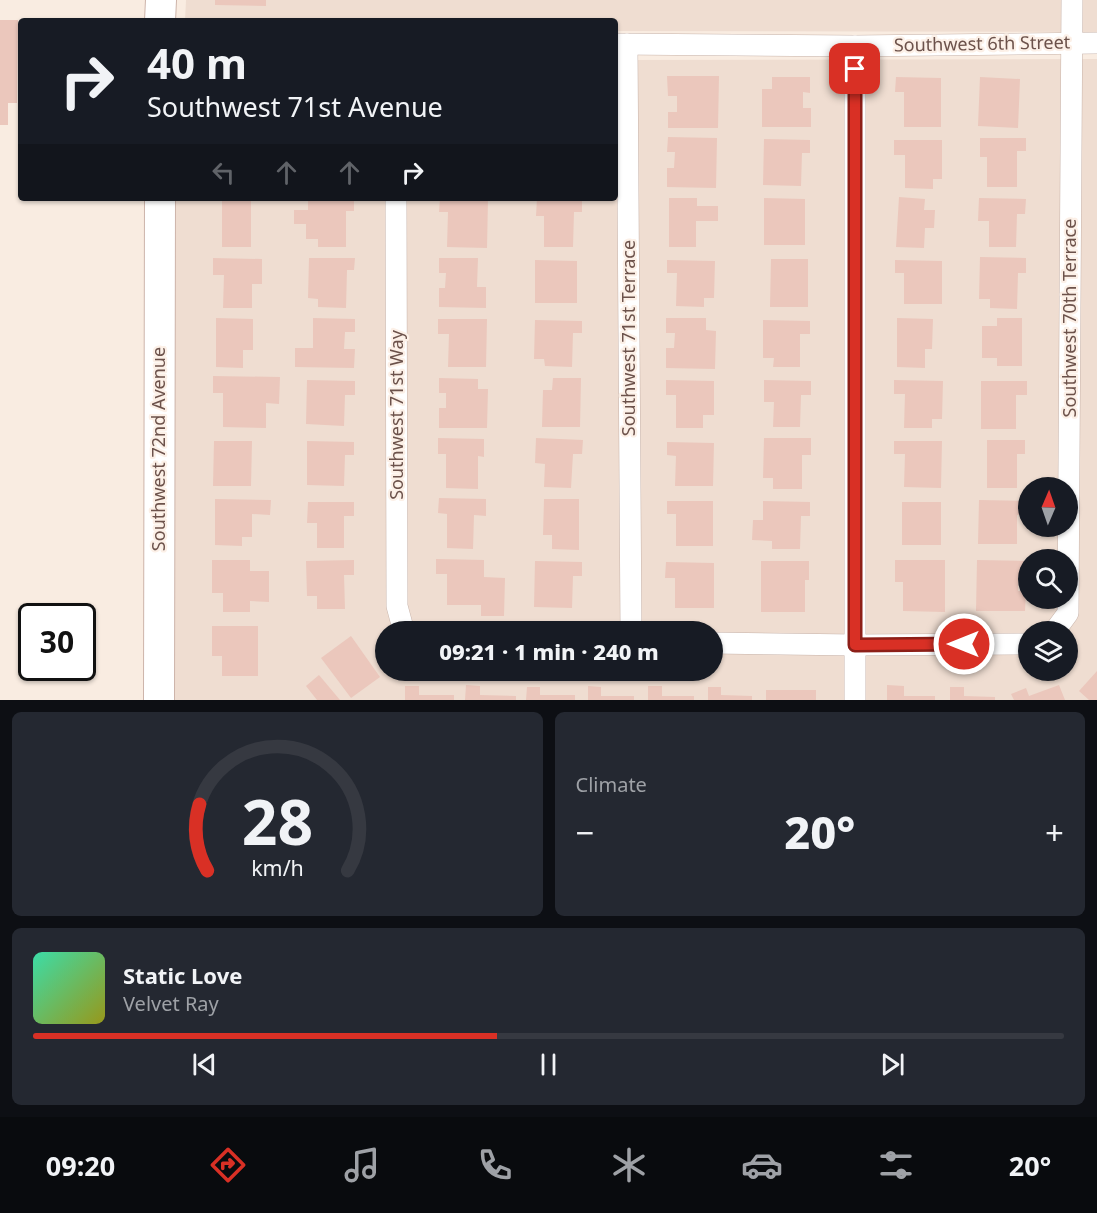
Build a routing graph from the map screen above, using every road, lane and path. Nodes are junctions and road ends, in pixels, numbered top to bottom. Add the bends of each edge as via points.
1 (161, 0) edge
2 (1072, 0) edge
3 (160, 18) edge
4 (1073, 43) junction
5 (621, 44) edge
6 (1097, 44) edge
7 (855, 46) junction
8 (160, 201) edge
9 (396, 201) edge
10 (402, 621) edge
11 (631, 621) edge
12 (1063, 621) edge
13 (723, 643) edge
14 (1018, 644) edge
15 (855, 645) junction
16 (159, 700) edge
17 (855, 700) edge

1 - 3 street
2 - 4 street, Southwest 70th Terrace
4 - 6 street, Southwest 6th Street
4 - 7 street, Southwest 6th Street
4 - 12 street, Southwest 70th Terrace via 1068,614
5 - 7 street, Southwest 6th Street
5 - 11 street, Southwest 71st Terrace
7 - 15 street
8 - 16 street, Southwest 72nd Avenue
9 - 10 street, Southwest 71st Way via 397,606
13 - 15 street
14 - 15 street
15 - 17 street

